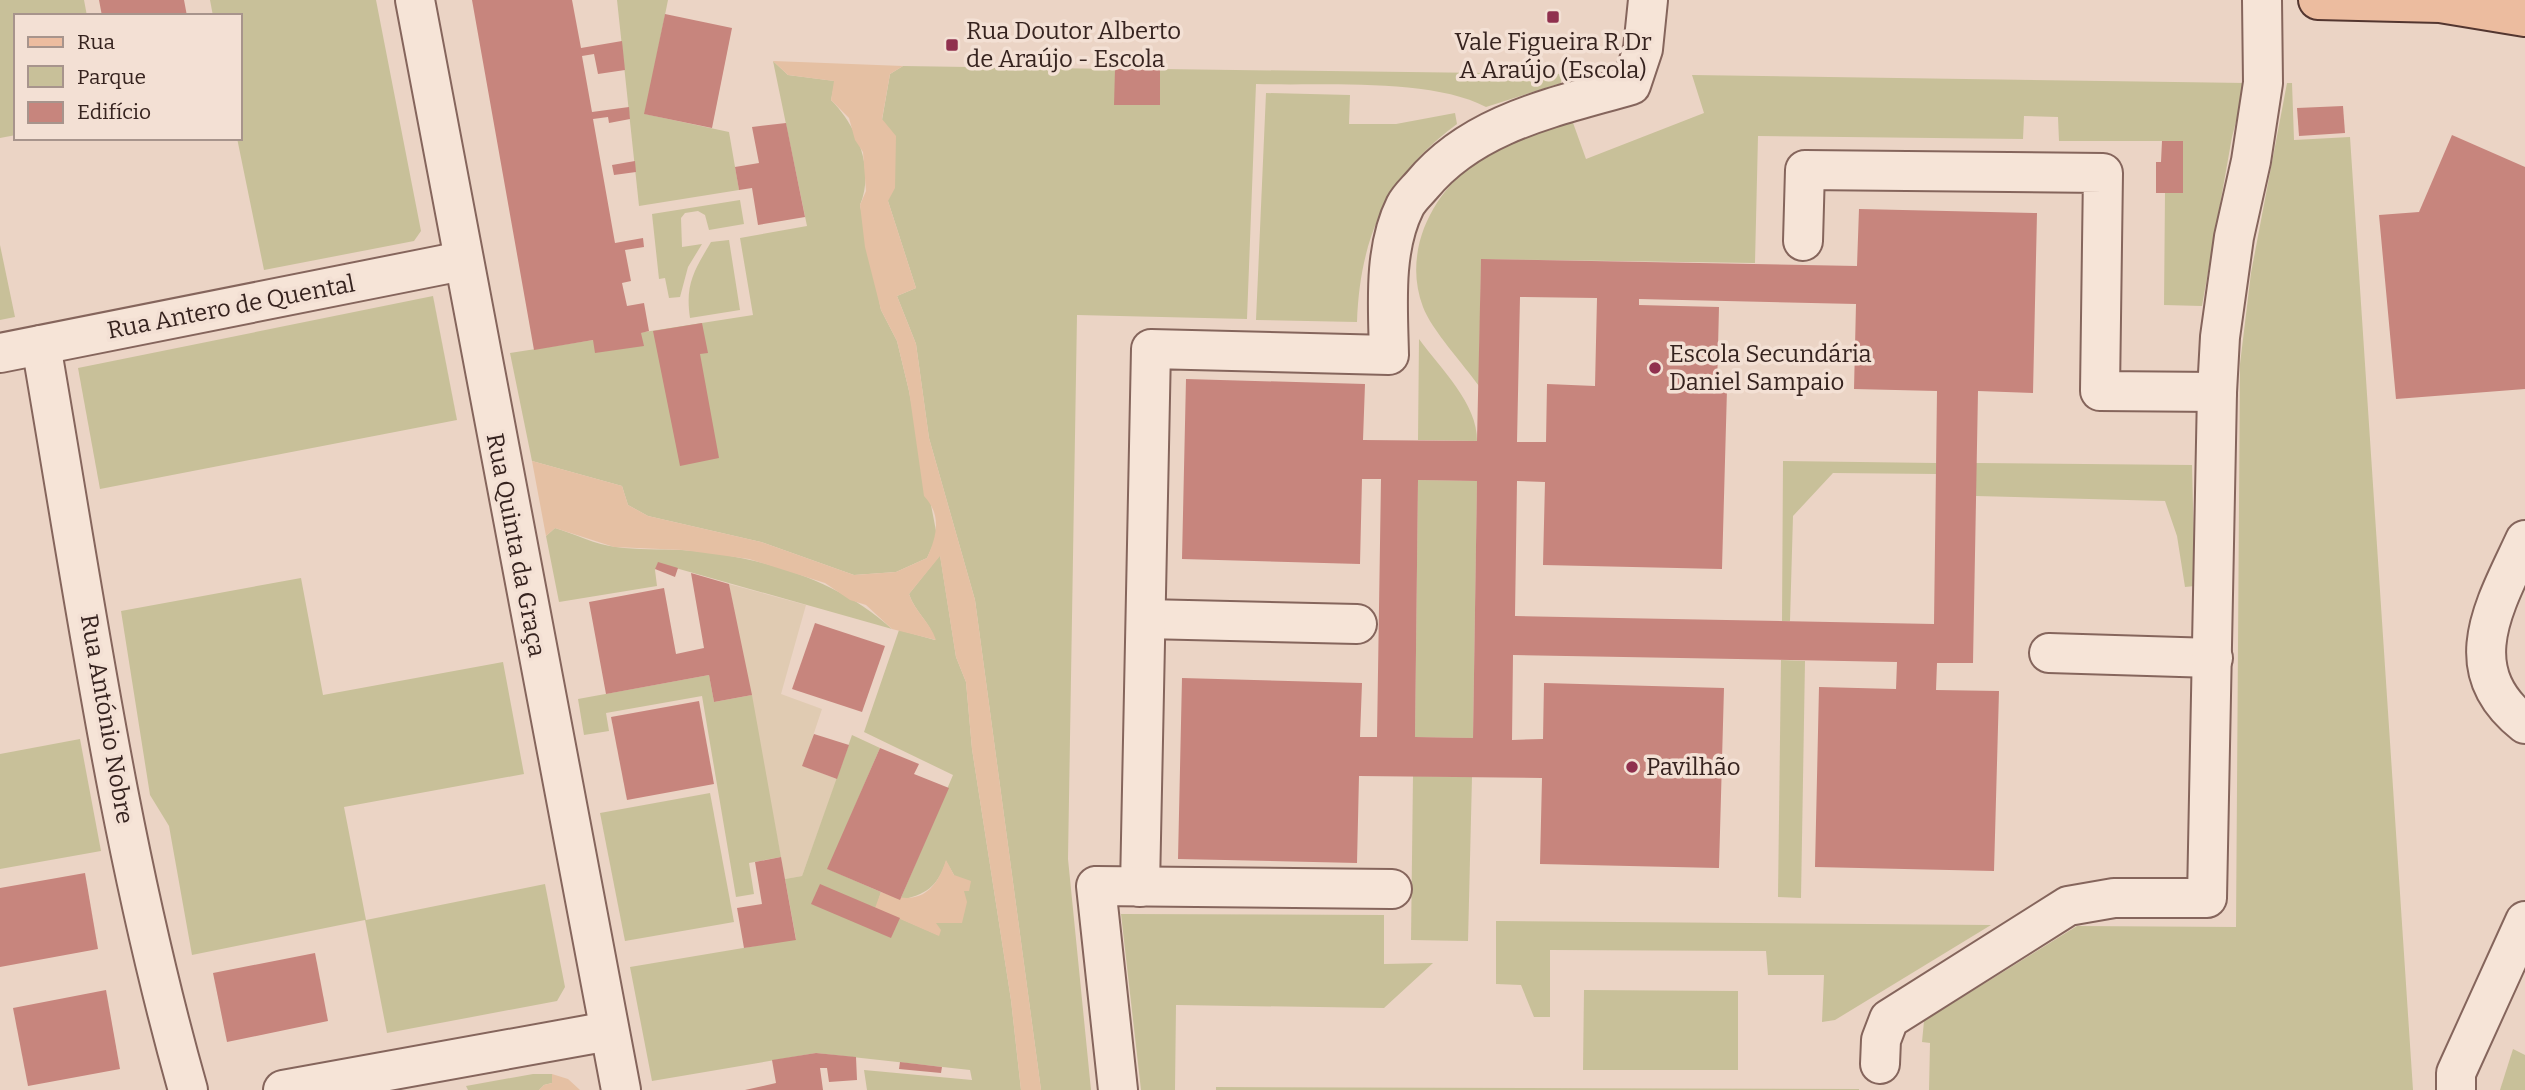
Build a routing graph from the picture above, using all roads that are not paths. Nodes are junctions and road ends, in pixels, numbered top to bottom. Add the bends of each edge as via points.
1 (415, 0) edge
2 (1648, 0) edge
3 (2262, 0) edge
4 (2318, 0) edge
5 (2525, 17) edge
6 (1803, 241) dead end
7 (462, 261) junction
8 (41, 345) junction
9 (0, 353) edge
10 (2217, 392) junction
11 (2525, 540) edge
12 (1146, 619) junction
13 (1357, 624) dead end
14 (2049, 653) dead end
15 (2213, 657) junction
16 (2525, 724) edge
17 (1140, 887) junction
18 (1392, 889) dead end
19 (2525, 921) edge
20 (609, 1031) junction
21 (1880, 1064) dead end
22 (188, 1090) edge
23 (283, 1090) edge
24 (621, 1090) edge
25 (1118, 1090) edge
26 (2456, 1090) edge

1 - 7 street, Rua Quinta da Graça
2 - 12 street via 1643,49 1631,85 1516,119 1464,145 1433,171 1405,205 1393,243 1388,284 1389,355 1152,349
3 - 10 street via 2263,83 2234,237
4 - 5 main road via 2440,3
6 - 10 street via 1805,170 2103,173 2100,391
7 - 8 street, Rua Antero de Quental
7 - 20 street, Rua Quinta da Graça
8 - 9 street, Rua Antero de Quental
8 - 22 street, Rua António Nobre via 114,765 170,1027
10 - 15 street
11 - 16 street via 2493,609 2486,667 2494,691
12 - 13 street
12 - 17 street
14 - 15 street
15 - 21 street via 2207,898 2114,898 2068,906 1889,1020 1881,1040
17 - 18 street
17 - 25 street via 1096,886
19 - 26 street via 2456,1073
20 - 23 street
20 - 24 street, Rua Quinta da Graça

